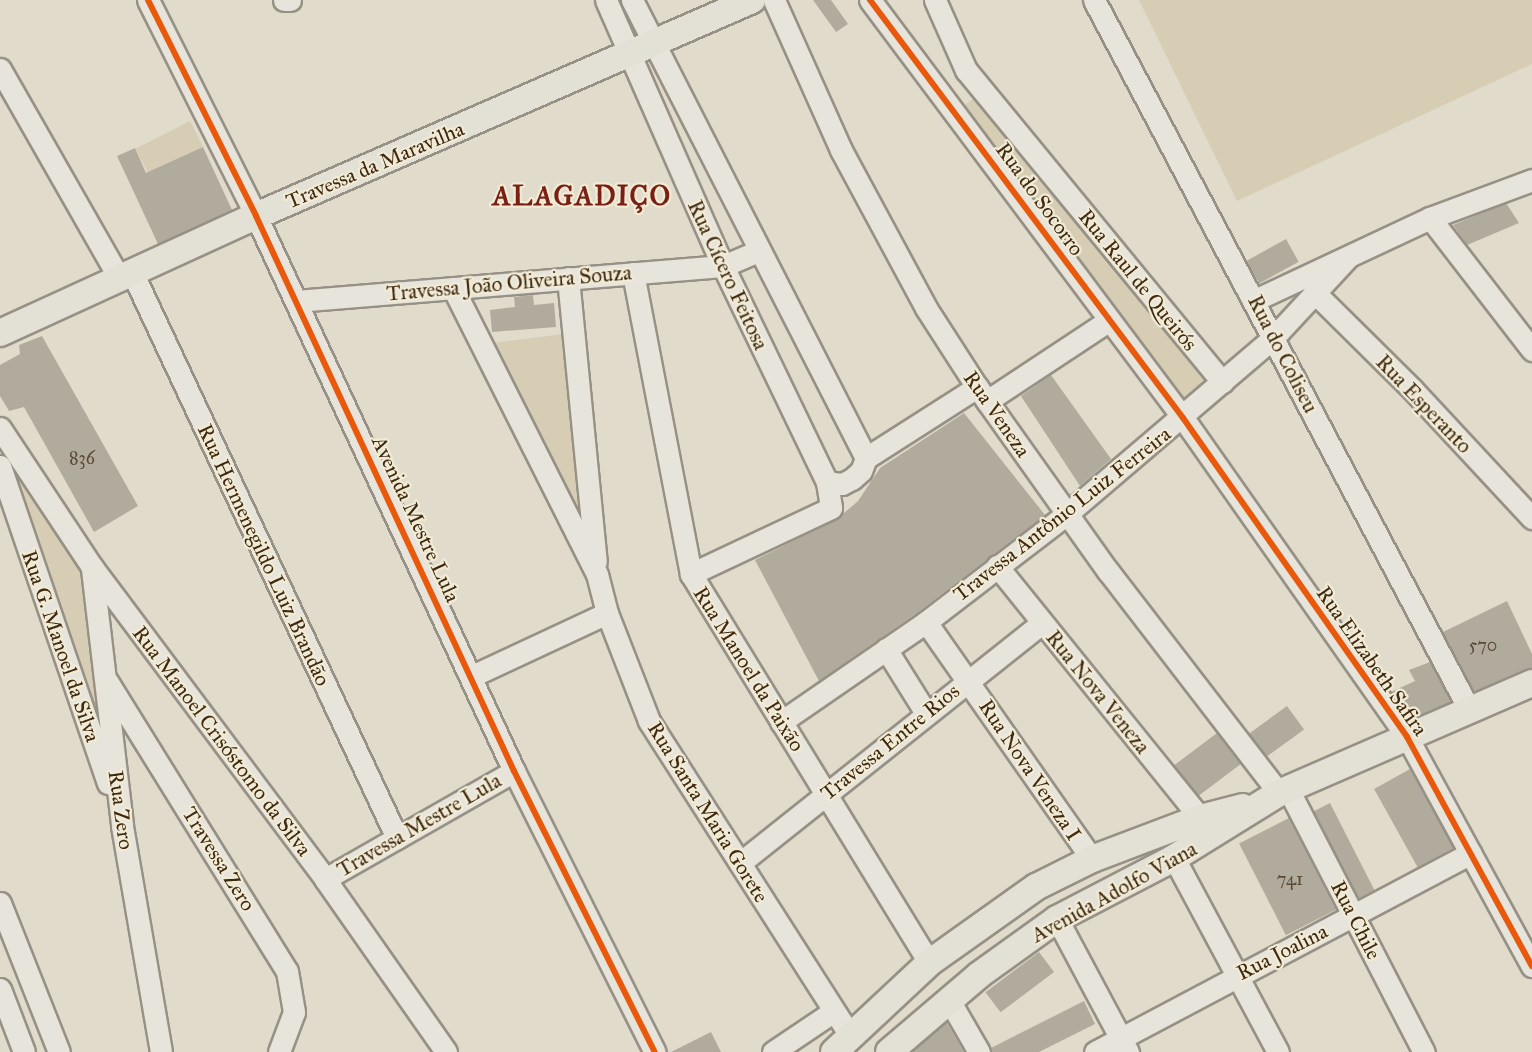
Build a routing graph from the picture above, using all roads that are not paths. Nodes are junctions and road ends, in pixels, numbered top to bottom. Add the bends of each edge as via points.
1 (148, 0) edge
2 (606, 0) edge
3 (632, 0) edge
4 (752, 0) edge
5 (774, 0) edge
6 (870, 0) edge
7 (935, 0) edge
8 (1094, 0) edge
9 (657, 44) junction
10 (628, 55) junction
11 (0, 69) edge
12 (966, 70) junction
13 (938, 88) junction
14 (1532, 180) edge
15 (256, 216) junction
16 (1430, 218) junction
17 (758, 251) junction
18 (1348, 257) junction
19 (723, 266) junction
20 (633, 273) junction
21 (126, 275) junction
22 (568, 278) junction
23 (453, 288) junction
24 (1314, 292) junction
25 (1255, 300) junction
26 (296, 301) junction
27 (1108, 321) junction
28 (0, 333) edge
29 (1274, 337) junction
30 (1532, 350) edge
31 (1222, 382) junction
32 (982, 394) junction
33 (1183, 418) junction
34 (0, 428) edge
35 (866, 458) junction
36 (0, 466) edge
37 (826, 482) junction
38 (1068, 513) junction
39 (1532, 518) edge
40 (997, 566) junction
41 (92, 567) junction
42 (597, 574) junction
43 (691, 574) junction
44 (607, 613) junction
45 (926, 622) junction
46 (1042, 623) junction
47 (886, 649) junction
48 (104, 675) junction
49 (472, 676) junction
50 (968, 679) junction
51 (1532, 683) edge
52 (1469, 709) junction
53 (926, 713) junction
54 (781, 722) junction
55 (1407, 737) junction
56 (514, 771) junction
57 (827, 794) junction
58 (1275, 795) junction
59 (1200, 818) junction
60 (122, 826) junction
61 (396, 838) junction
62 (1471, 853) junction
63 (1101, 856) junction
64 (1174, 858) junction
65 (740, 863) junction
66 (325, 879) junction
67 (1117, 887) junction
68 (0, 903) edge
69 (1353, 915) junction
70 (1056, 919) junction
71 (929, 963) junction
72 (1532, 966) edge
73 (1237, 975) junction
74 (0, 989) edge
75 (949, 1000) junction
76 (883, 1003) junction
77 (834, 1011) junction
78 (912, 1033) junction
79 (842, 1044) edge
80 (1125, 1045) edge
81 (24, 1052) edge
82 (58, 1052) edge
83 (161, 1052) edge
84 (279, 1052) edge
85 (446, 1052) edge
86 (655, 1052) edge
87 (773, 1052) edge
88 (889, 1052) edge
89 (979, 1052) edge
90 (1095, 1052) edge
91 (1278, 1052) edge
92 (1424, 1052) edge

1 - 15 street, Avenida Mestre Lula
2 - 10 street, Rua Cícero Feitosa
3 - 9 street, Rua Cícero Feitosa
4 - 9 main road, Travessa da Maravilha
5 - 32 street, Rua Veneza via 807,80 890,246
6 - 13 street, Rua do Socorro
7 - 12 street, Rua Raul de Queirós
8 - 25 street, Rua do Coliseu
9 - 10 main road, Travessa da Maravilha
9 - 17 street, Rua Cícero Feitosa
10 - 15 main road, Travessa da Maravilha
10 - 19 street, Rua Cícero Feitosa
11 - 21 street, Rua Hermenegildo Luiz Brandão
12 - 13 street
12 - 31 street, Rua Raul de Queirós
13 - 27 street, Rua do Socorro
14 - 16 street, Travessa Antônio Luiz Ferreira
15 - 21 main road, Travessa da Maravilha
15 - 26 street, Avenida Mestre Lula
16 - 18 street, Travessa Antônio Luiz Ferreira
16 - 30 street
17 - 19 street, Travessa João Oliveira Souza
17 - 35 street, Rua Cícero Feitosa
18 - 24 street, Travessa Antônio Luiz Ferreira
18 - 25 street, Travessa Antônio Luiz Ferreira
19 - 20 street, Travessa João Oliveira Souza
19 - 37 street, Rua Cícero Feitosa
20 - 22 street, Travessa João Oliveira Souza
20 - 43 street, Rua Manoel da Paixão
21 - 28 main road, Travessa da Maravilha
21 - 61 street, Rua Hermenegildo Luiz Brandão
22 - 23 street, Travessa João Oliveira Souza
22 - 42 street, Rua Santa Maria Gorete
23 - 26 street, Travessa João Oliveira Souza
23 - 42 street, Rua Santa Maria Gorete
24 - 29 street, Travessa Antônio Luiz Ferreira
24 - 39 street, Rua Esperanto via 1413,390
25 - 29 street, Rua do Coliseu
26 - 49 street, Avenida Mestre Lula
27 - 32 street
27 - 33 street, Rua do Socorro
29 - 31 street, Travessa Antônio Luiz Ferreira
29 - 52 street, Rua do Coliseu
31 - 33 street, Travessa Antônio Luiz Ferreira
32 - 35 street
32 - 38 street, Rua Veneza
33 - 38 street, Travessa Antônio Luiz Ferreira
33 - 55 street, Rua Elizabeth Safira
34 - 41 street, Rua Manoel Crisóstomo da Silva
35 - 37 street via 861,471 852,479 842,484
36 - 60 street, Rua G. Manoel da Silva
37 - 43 street via 831,508
38 - 40 street, Travessa Antônio Luiz Ferreira
38 - 58 street, Rua Veneza
40 - 45 street, Travessa Antônio Luiz Ferreira
40 - 46 street, Rua Nova Veneza
41 - 48 street, Rua Zero
41 - 66 street, Rua Manoel Crisóstomo da Silva
42 - 44 street, Rua Santa Maria Gorete
43 - 54 street, Rua Manoel da Paixão
44 - 49 street
44 - 65 street, Rua Santa Maria Gorete via 649,721
45 - 47 street, Travessa Antônio Luiz Ferreira
45 - 50 street, Rua Nova Veneza I
46 - 50 street, Travessa Entre Rios
46 - 59 street, Rua Nova Veneza
47 - 53 street
47 - 54 street, Travessa Antônio Luiz Ferreira
48 - 60 street, Rua Zero
48 - 84 street, Travessa Zero via 287,971 294,1012
49 - 56 street, Avenida Mestre Lula
50 - 53 street, Travessa Entre Rios
50 - 63 street, Rua Nova Veneza I
51 - 52 main road, Avenida Adolfo Viana
52 - 55 main road, Avenida Adolfo Viana
53 - 57 street, Travessa Entre Rios
54 - 57 street, Rua Manoel da Paixão
55 - 58 main road, Avenida Adolfo Viana
55 - 62 street, Rua Elizabeth Safira
56 - 61 street, Travessa Mestre Lula
56 - 86 street, Avenida Mestre Lula
57 - 65 street, Travessa Entre Rios
57 - 71 street, Rua Manoel da Paixão
58 - 59 main road, Avenida Adolfo Viana
58 - 64 main road, Avenida Adolfo Viana
58 - 69 street, Rua Chile
59 - 63 main road, Avenida Adolfo Viana
60 - 83 street, Rua Zero
61 - 66 street, Travessa Mestre Lula
62 - 69 street, Rua Joalina
62 - 72 street, Rua Elizabeth Safira
63 - 67 main road via 1125,866 1125,877
63 - 71 main road, Avenida Adolfo Viana via 993,914
64 - 67 main road, Avenida Adolfo Viana
64 - 73 street
65 - 77 street, Rua Santa Maria Gorete
66 - 85 street, Rua Manoel Crisóstomo da Silva
67 - 70 main road, Avenida Adolfo Viana
68 - 82 street
69 - 73 street, Rua Joalina
69 - 92 street, Rua Chile
70 - 75 main road, Avenida Adolfo Viana
70 - 80 street
71 - 76 main road, Avenida Adolfo Viana
73 - 80 street, Rua Joalina
73 - 91 street
74 - 81 street
75 - 78 main road, Avenida Adolfo Viana
75 - 89 street
76 - 78 main road via 880,1013 888,1026 896,1032
76 - 79 main road, Avenida Adolfo Viana
77 - 79 street, Rua Santa Maria Gorete
77 - 87 street
78 - 88 main road, Avenida Adolfo Viana
80 - 90 street, Rua Joalina

